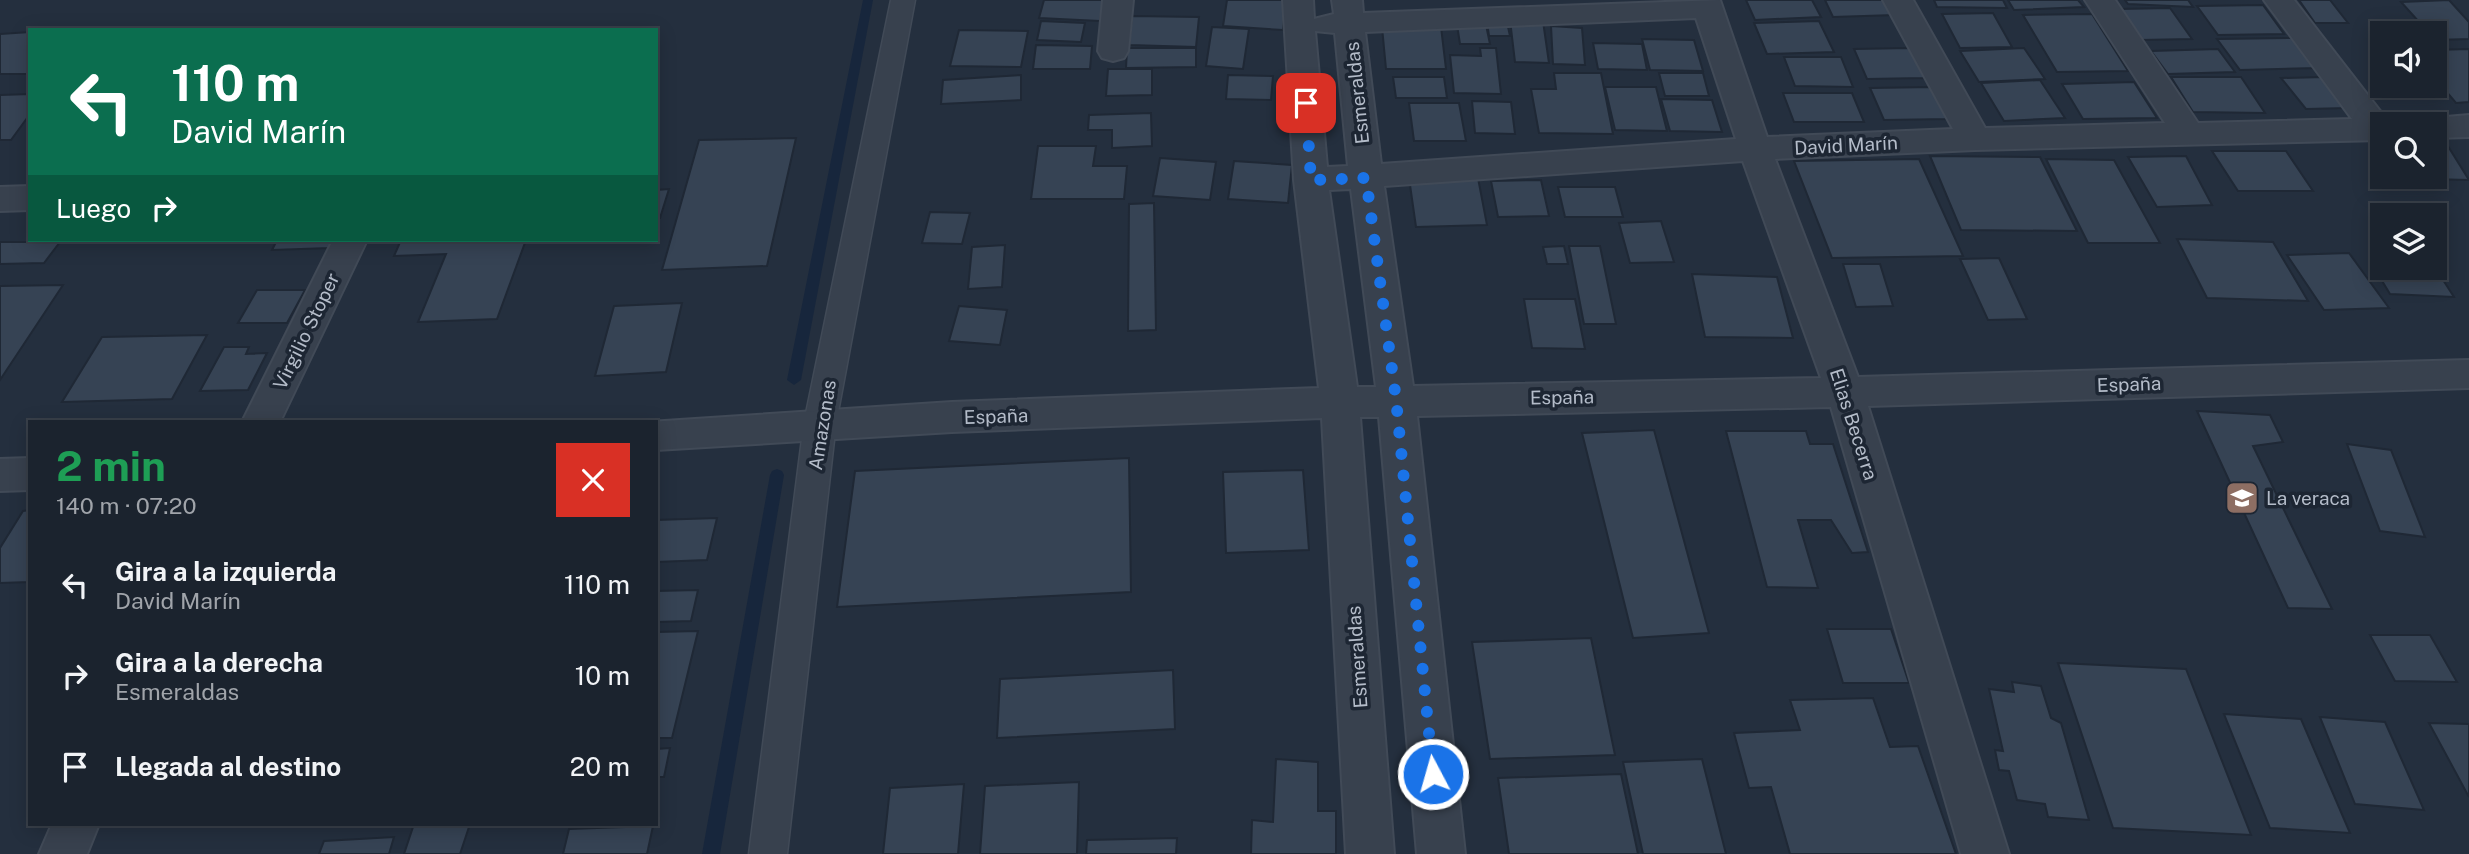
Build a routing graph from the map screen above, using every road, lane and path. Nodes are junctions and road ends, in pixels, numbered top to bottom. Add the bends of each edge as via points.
1 (903, 0) edge
2 (1118, 0) edge
3 (1898, 0) edge
4 (2101, 0) edge
5 (2279, 0) edge
6 (1707, 4) edge
7 (1348, 11) edge
8 (1299, 13) edge
9 (1113, 51) dead end
10 (2370, 116) edge
11 (2469, 125) edge
12 (2447, 126) edge
13 (2370, 129) edge
14 (2190, 135) junction
15 (1975, 139) junction
16 (1755, 149) junction
17 (1366, 178) junction
18 (1311, 180) junction
19 (28, 198) edge
20 (0, 199) edge
21 (349, 242) edge
22 (2469, 374) edge
23 (1845, 392) junction
24 (1396, 399) junction
25 (1340, 404) junction
26 (262, 420) edge
27 (820, 423) junction
28 (658, 435) edge
29 (28, 474) edge
30 (0, 475) edge
31 (75, 826) edge
32 (62, 854) edge
33 (768, 854) edge
34 (1370, 854) edge
35 (1441, 854) edge
36 (1985, 854) edge

1 - 27 street, Amazonas
2 - 9 street
3 - 15 street
4 - 14 street
5 - 10 street
6 - 7 street
6 - 16 street, Elias Becerra
7 - 8 street
7 - 17 street, Esmeraldas
8 - 18 street, Esmeraldas
11 - 12 street
13 - 14 street, David Marín
14 - 15 street, David Marín
15 - 16 street, David Marín
16 - 17 street, David Marín
16 - 23 street, Elias Becerra
17 - 18 street, David Marín
17 - 24 street, Esmeraldas
18 - 25 street, Esmeraldas
19 - 20 street
21 - 26 street, Virgilio Stoper
22 - 23 street, España
23 - 24 street, España
23 - 36 street, Elias Becerra
24 - 25 street, España
24 - 35 street, Esmeraldas
25 - 27 street, España
25 - 34 street, Esmeraldas
27 - 28 street, España
27 - 33 street, Amazonas
29 - 30 street
31 - 32 street

